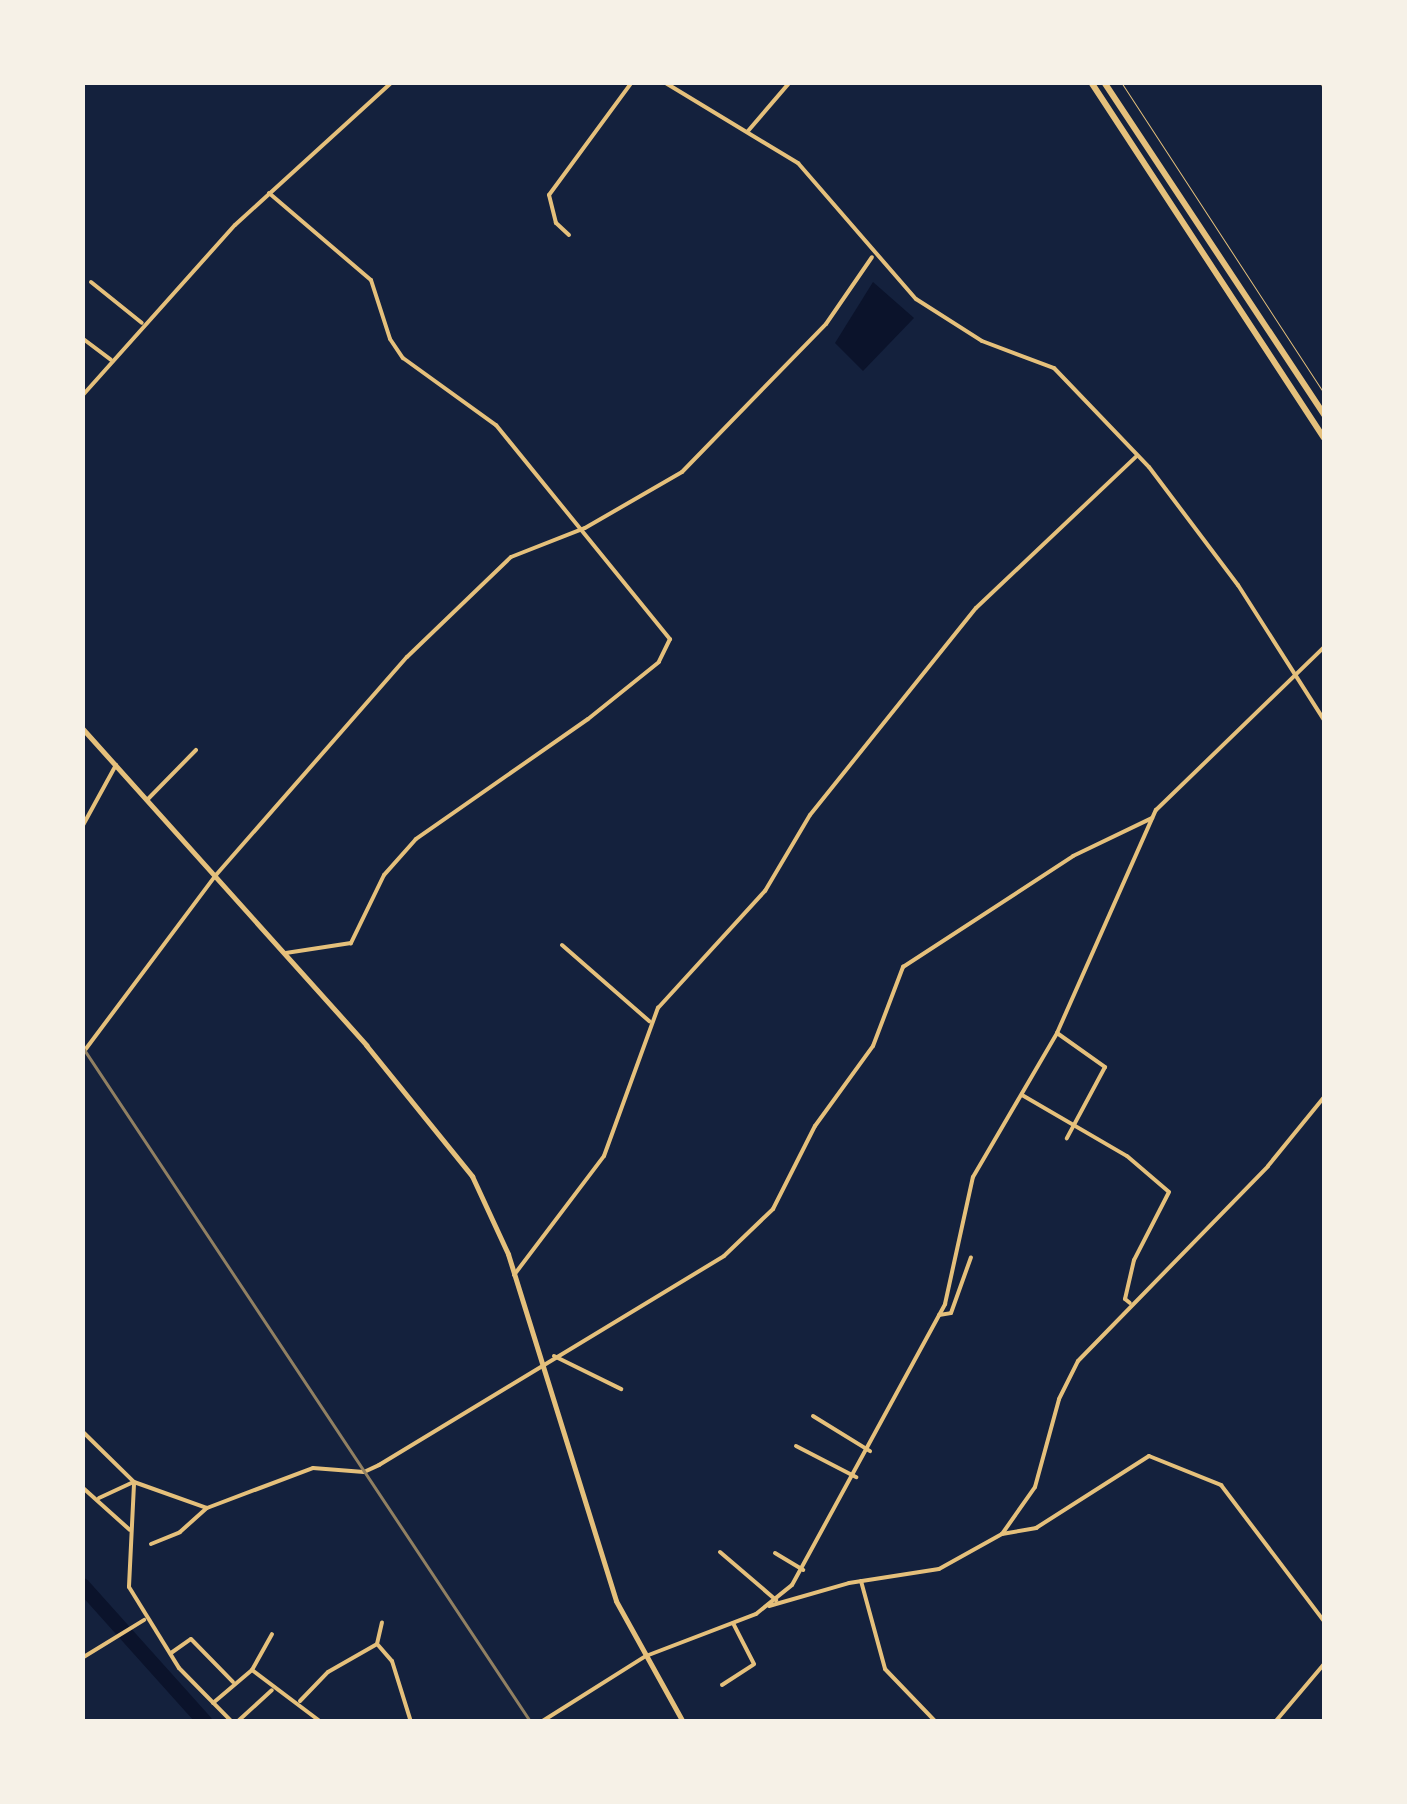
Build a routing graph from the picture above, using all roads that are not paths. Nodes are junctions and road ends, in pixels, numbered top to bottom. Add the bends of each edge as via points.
1 (392, 82) edge
2 (632, 82) edge
3 (664, 82) edge
4 (790, 82) edge
5 (1090, 82) edge
6 (1104, 82) edge
7 (748, 131) junction
8 (268, 193) junction
9 (569, 236) dead end
10 (873, 256) junction
11 (90, 282) dead end
12 (142, 323) junction
13 (82, 338) edge
14 (111, 360) junction
15 (82, 396) edge
16 (1324, 415) edge
17 (1324, 438) edge
18 (1137, 456) junction
19 (585, 528) junction
20 (1324, 647) edge
21 (1291, 674) junction
22 (1324, 720) edge
23 (82, 728) edge
24 (196, 750) dead end
25 (116, 765) junction
26 (147, 800) junction
27 (1153, 817) junction
28 (82, 827) edge
29 (216, 875) junction
30 (562, 945) dead end
31 (283, 953) junction
32 (649, 1022) junction
33 (1057, 1033) junction
34 (82, 1054) edge
35 (1022, 1095) junction
36 (1324, 1096) edge
37 (1074, 1124) junction
38 (1067, 1138) dead end
39 (971, 1257) dead end
40 (514, 1274) junction
41 (1130, 1303) junction
42 (939, 1315) junction
43 (554, 1356) junction
44 (542, 1363) junction
45 (621, 1389) dead end
46 (813, 1416) dead end
47 (82, 1432) edge
48 (796, 1446) dead end
49 (870, 1451) junction
50 (856, 1477) junction
51 (134, 1482) junction
52 (82, 1487) edge
53 (99, 1498) junction
54 (207, 1508) junction
55 (130, 1530) junction
56 (1002, 1534) junction
57 (151, 1544) dead end
58 (720, 1552) dead end
59 (775, 1552) dead end
60 (803, 1570) junction
61 (861, 1582) junction
62 (776, 1600) junction
63 (769, 1606) junction
64 (144, 1620) junction
65 (1324, 1621) edge
66 (382, 1623) dead end
67 (733, 1623) junction
68 (272, 1634) dead end
69 (377, 1644) junction
70 (171, 1653) junction
71 (82, 1658) edge
72 (643, 1658) junction
73 (1324, 1664) edge
74 (252, 1670) junction
75 (234, 1683) junction
76 (722, 1684) dead end
77 (272, 1690) junction
78 (300, 1701) junction
79 (213, 1703) junction
80 (234, 1722) edge
81 (320, 1722) edge
82 (411, 1722) edge
83 (541, 1722) edge
84 (683, 1722) edge
85 (936, 1722) edge
86 (1275, 1722) edge

1 - 8 street
2 - 9 street via 549,195 556,223
3 - 7 street
4 - 7 street
5 - 17 highway
6 - 16 highway
7 - 10 street via 809,173
8 - 12 street
8 - 19 street via 372,280 390,339 412,367 496,426
10 - 18 street via 916,299 982,341 1047,362
10 - 19 street via 826,324 682,472
11 - 12 street
12 - 14 street
13 - 14 street
14 - 15 street
18 - 21 street via 1238,586
18 - 32 street via 976,608 810,815 765,891
19 - 29 street via 511,557 485,579 407,657
19 - 31 street via 665,627 664,656 588,719 416,839 384,875 351,943
20 - 21 street
21 - 22 street
21 - 27 street
23 - 25 highway
24 - 26 street
25 - 26 highway
25 - 28 street
26 - 29 highway
27 - 33 street
27 - 43 street via 1072,856 913,958 896,980 873,1046 815,1126 773,1209 724,1256
29 - 31 highway
29 - 34 street
30 - 32 street
31 - 40 highway via 456,1150 493,1216
32 - 40 street via 604,1156
33 - 35 street
33 - 37 street via 1105,1067
35 - 37 street
35 - 42 street via 973,1178 956,1278
36 - 41 street via 1268,1166
37 - 38 street
37 - 41 street via 1127,1156 1170,1198 1134,1260 1125,1299
39 - 42 street via 950,1313
40 - 44 highway
41 - 56 street via 1068,1379 1036,1487
42 - 49 street
43 - 44 street
43 - 45 street
44 - 54 street via 379,1466 364,1472 313,1468
44 - 72 highway via 616,1601
46 - 49 street
47 - 51 street
48 - 50 street
49 - 50 street
50 - 60 street
51 - 53 street
51 - 54 street
51 - 55 street
52 - 53 street
53 - 55 street
54 - 57 street via 180,1532
55 - 64 street via 127,1574
56 - 61 street via 940,1569
56 - 65 street via 1036,1528 1149,1456 1221,1485
58 - 62 street
59 - 60 street
60 - 62 street
61 - 63 street
61 - 85 street via 885,1669
62 - 63 street
63 - 67 street
64 - 70 street
64 - 71 street
66 - 69 street
67 - 72 street
67 - 76 street via 754,1664
68 - 74 street
69 - 78 street via 328,1672
69 - 82 street via 392,1661
70 - 75 street via 190,1639
70 - 79 street
72 - 83 street
72 - 84 highway
73 - 86 street
74 - 75 street
74 - 77 street
75 - 79 street
77 - 78 street
77 - 80 street
78 - 81 street
79 - 80 street

